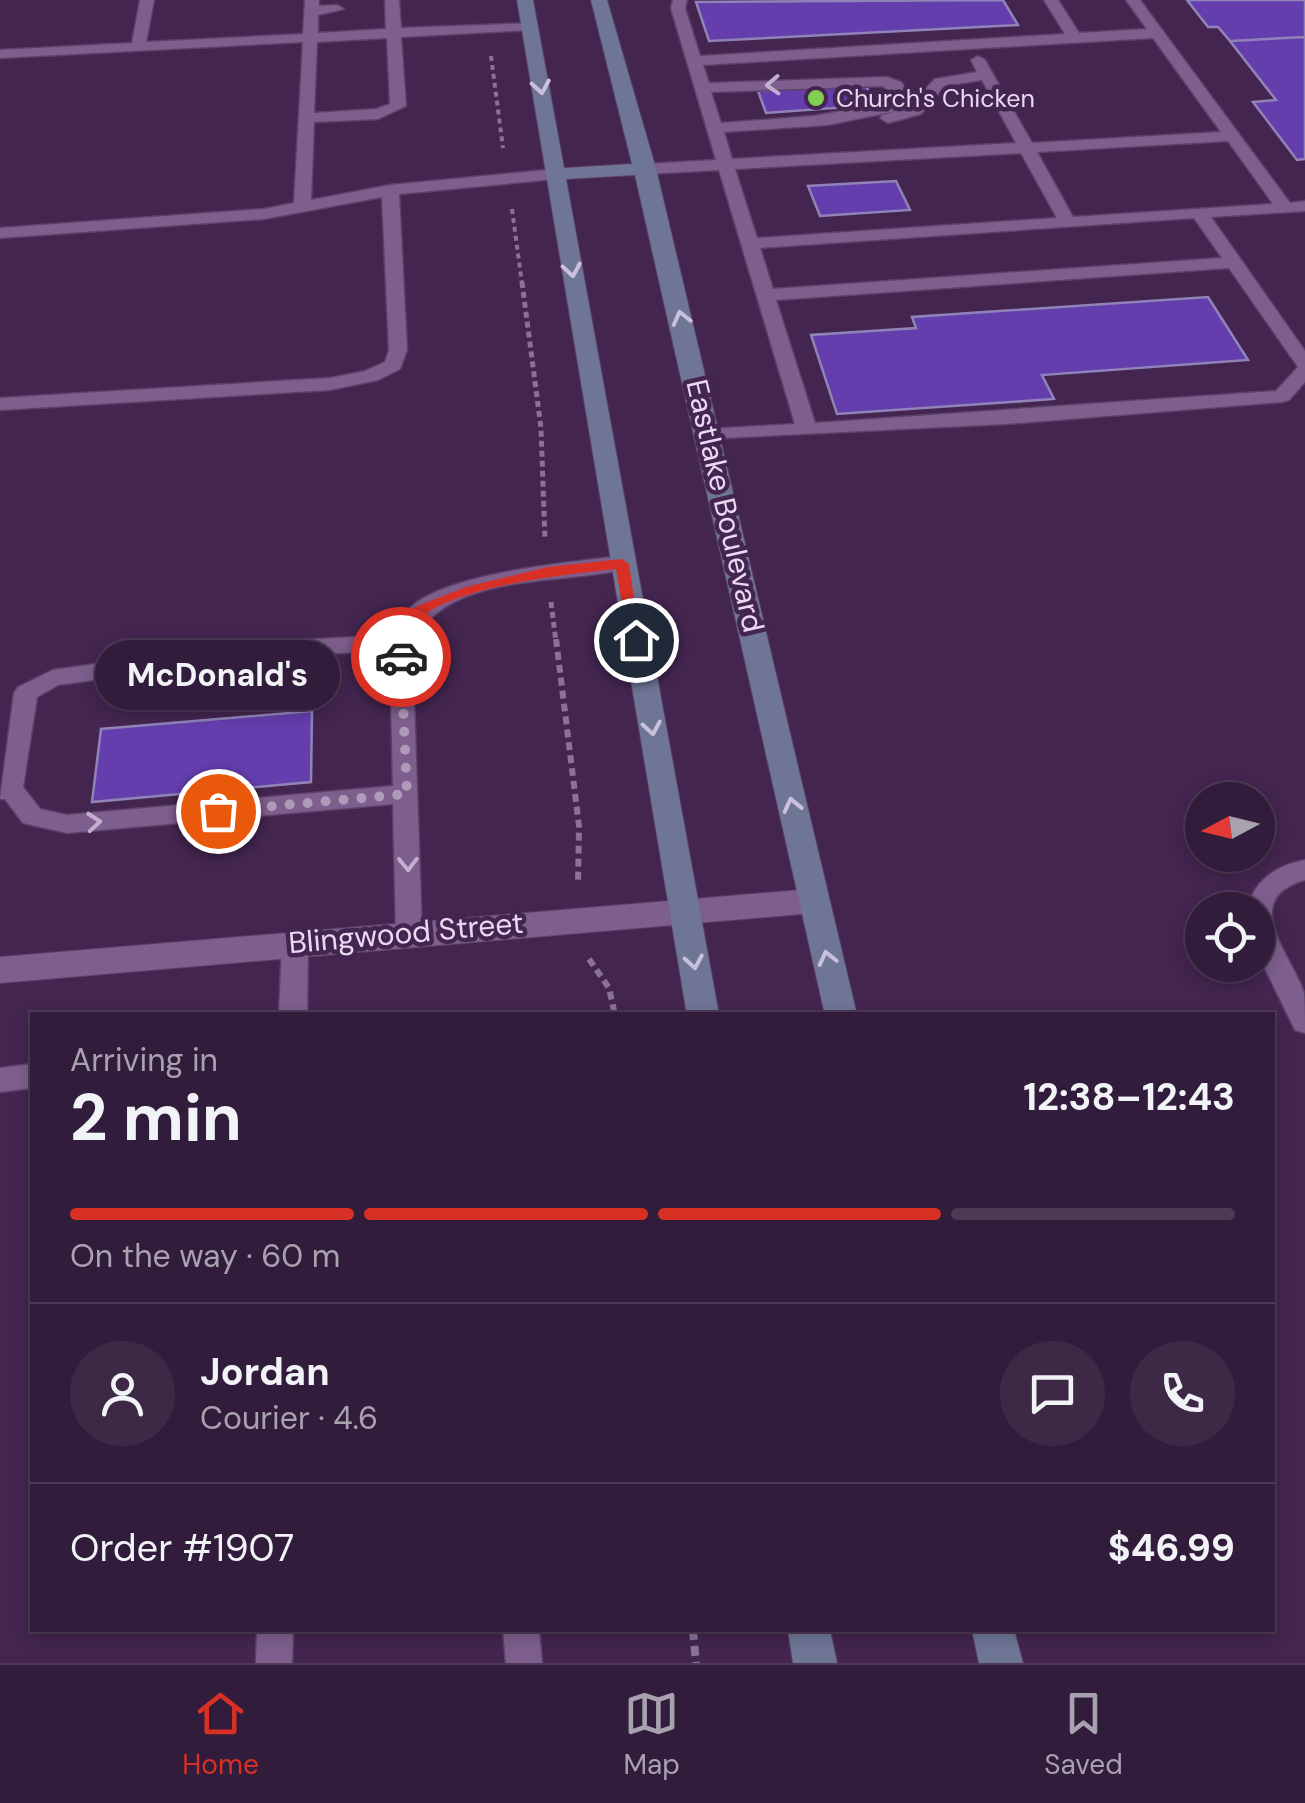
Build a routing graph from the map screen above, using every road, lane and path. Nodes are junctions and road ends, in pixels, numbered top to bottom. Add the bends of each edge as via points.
1 (146, 0) edge
2 (525, 0) edge
3 (599, 0) edge
4 (680, 0) edge
5 (1051, 0) edge
6 (1133, 0) edge
7 (389, 4) edge
8 (312, 6) edge
9 (337, 9) dead end
10 (530, 26) junction
11 (487, 29) junction
12 (395, 34) junction
13 (1158, 34) junction
14 (311, 38) junction
15 (1076, 38) junction
16 (969, 45) junction
17 (138, 47) junction
18 (0, 54) edge
19 (693, 61) junction
20 (986, 74) junction
21 (701, 88) junction
22 (307, 118) junction
23 (813, 121) junction
24 (713, 128) junction
25 (1233, 136) junction
26 (1026, 148) junction
27 (724, 164) junction
28 (646, 169) junction
29 (556, 174) junction
30 (507, 179) junction
31 (390, 190) junction
32 (302, 206) junction
33 (1305, 206) edge
34 (1285, 208) junction
35 (1199, 214) junction
36 (1068, 222) junction
37 (0, 233) edge
38 (748, 244) junction
39 (1232, 263) junction
40 (766, 295) junction
41 (1305, 367) edge
42 (0, 404) edge
43 (807, 430) junction
44 (710, 435) junction
45 (622, 564) junction
46 (548, 572) junction
47 (401, 642) junction
48 (5, 789) edge
49 (407, 794) junction
50 (1305, 870) edge
51 (577, 876) dead end
52 (813, 900) junction
53 (685, 909) junction
54 (409, 933) junction
55 (295, 943) junction
56 (588, 952) dead end
57 (0, 970) edge
58 (293, 1012) edge
59 (614, 1012) edge
60 (702, 1012) edge
61 (841, 1012) edge
62 (1305, 1022) edge
63 (30, 1076) edge
64 (0, 1080) edge
65 (275, 1632) edge
66 (521, 1632) edge
67 (693, 1632) edge
68 (809, 1632) edge
69 (994, 1632) edge
70 (274, 1663) edge
71 (524, 1663) edge
72 (696, 1663) edge
73 (814, 1663) edge
74 (1002, 1663) edge

1 - 17 lane
2 - 10 main road
3 - 28 main road, Eastlake Boulevard
4 - 19 lane
5 - 15 lane
6 - 13 lane
7 - 12 lane
8 - 9 lane
8 - 14 lane
10 - 11 lane
10 -> 29 main road
11 - 12 lane
11 - 30 path
12 - 14 lane
12 - 22 lane via 398,106 378,114
13 - 15 lane
13 - 25 lane
14 - 17 lane
14 - 22 lane
15 - 16 lane
16 - 19 lane
16 - 20 lane
17 - 18 lane
19 - 21 lane
20 - 23 lane via 940,82 916,111 894,118
20 - 26 lane
23 -> 21 lane via 899,106 905,98 900,87 871,80
21 - 24 lane
22 - 32 lane
23 - 24 lane
24 - 27 lane
25 - 26 lane
25 - 34 lane
26 - 27 lane
26 - 36 lane
27 - 28 lane
27 - 38 lane
28 - 29 main road
44 -> 28 main road, Eastlake Boulevard
29 - 30 lane
29 -> 45 main road
30 - 31 lane
30 - 46 path via 541,428
31 - 32 lane
31 - 42 lane via 398,350 393,364 330,384
32 - 37 lane
33 - 34 lane
34 - 35 lane
35 - 36 lane
35 - 39 lane
36 - 38 lane
38 - 40 lane
39 - 40 lane
39 - 41 lane
40 - 43 lane
41 - 43 lane via 1282,396
43 - 44 lane
52 -> 44 main road, Eastlake Boulevard
45 - 46 lane
45 -> 53 main road
46 - 47 lane via 420,610
46 - 51 path via 580,826
47 - 48 lane via 243,651 53,678 26,693
47 - 49 lane
48 -> 49 lane via 32,816 67,824
49 -> 54 lane
50 - 62 lane via 1290,872 1266,891 1259,922
52 - 53 street, Blingwood Street
61 -> 52 main road, Eastlake Boulevard
53 - 54 street, Blingwood Street
53 -> 60 main road
54 - 55 street, Blingwood Street
55 - 57 street, Blingwood Street
55 - 58 lane
56 - 59 path
63 - 64 lane
65 - 70 lane
66 - 71 lane
67 - 72 path
68 - 73 main road
69 - 74 main road

